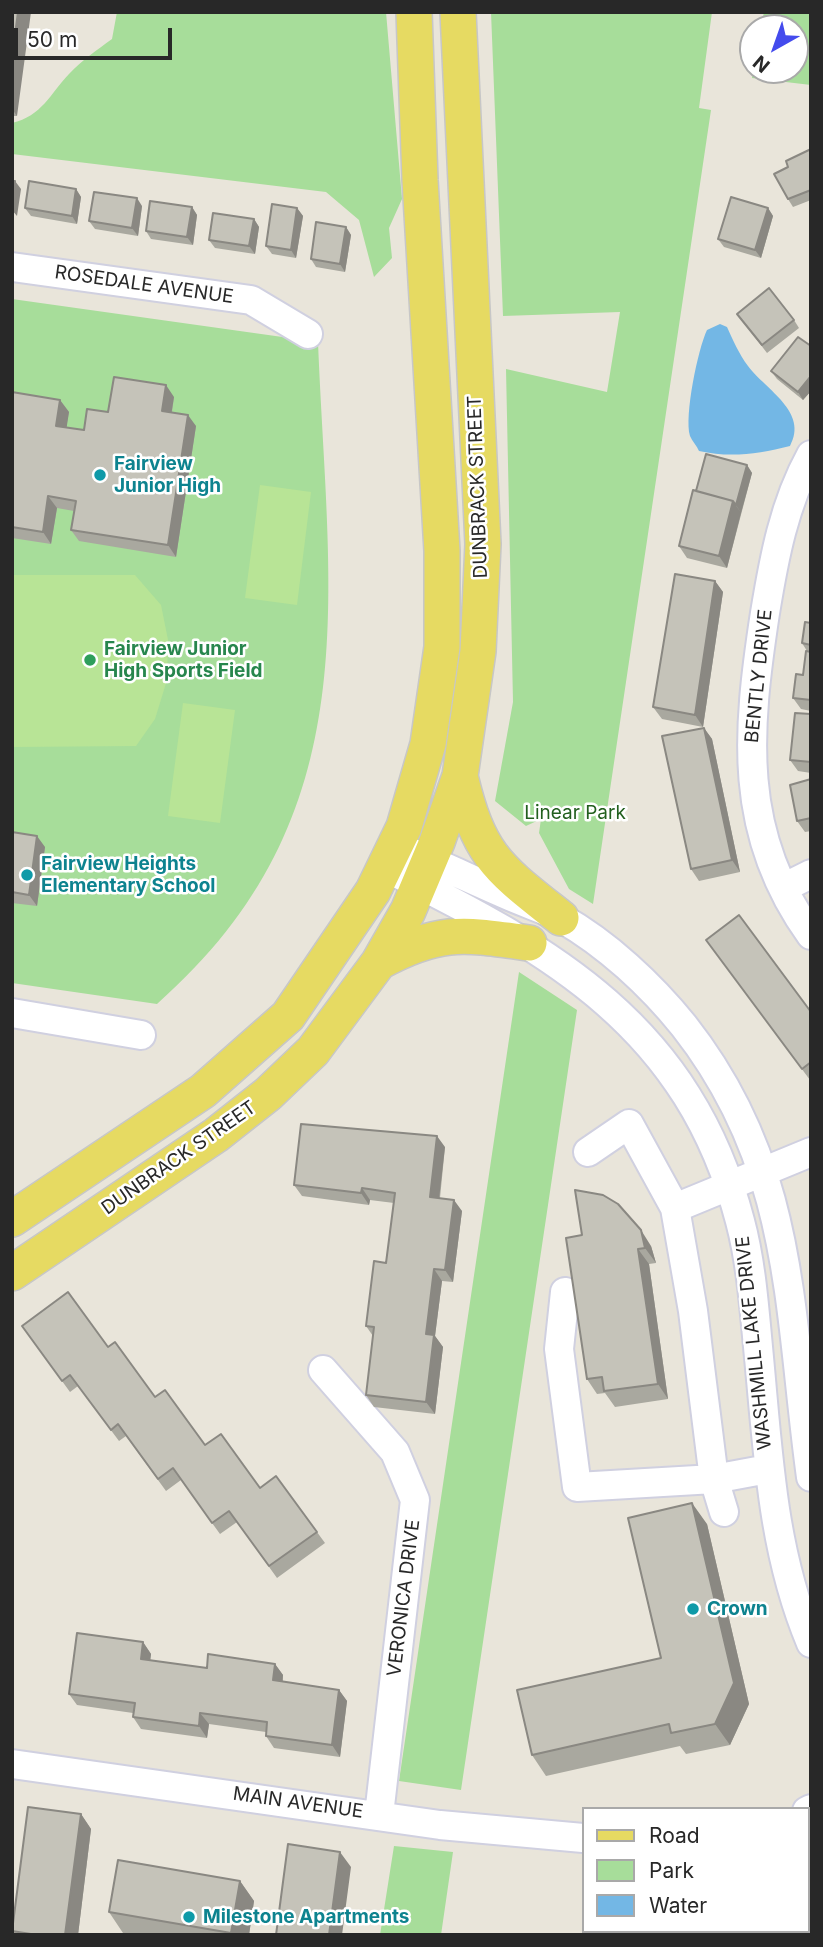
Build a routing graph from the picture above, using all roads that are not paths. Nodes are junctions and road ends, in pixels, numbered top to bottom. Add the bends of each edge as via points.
1 (414, 12) edge
2 (458, 12) edge
3 (12, 267) edge
4 (308, 334) dead end
5 (811, 455) edge
6 (460, 776) junction
7 (391, 857) junction
8 (425, 873) junction
9 (811, 874) edge
10 (783, 888) junction
11 (561, 918) junction
12 (811, 935) edge
13 (529, 943) junction
14 (379, 962) junction
15 (12, 1013) edge
16 (141, 1035) dead end
17 (811, 1152) edge
18 (588, 1153) dead end
19 (765, 1173) junction
20 (729, 1185) junction
21 (675, 1208) junction
22 (12, 1219) edge
23 (12, 1273) edge
24 (565, 1292) dead end
25 (323, 1370) dead end
26 (768, 1469) junction
27 (811, 1477) edge
28 (714, 1479) junction
29 (723, 1511) dead end
30 (811, 1643) edge
31 (12, 1764) edge
32 (379, 1815) junction
33 (582, 1838) edge

1 - 7 main road, DUNBRACK STREET via 442,551 442,647 428,744
2 - 6 main road, DUNBRACK STREET via 483,544 478,651
3 - 4 street, ROSEDALE AVENUE via 251,300
5 - 10 street, BENTLY DRIVE via 787,510 773,561 751,713 750,763 756,810 767,853
6 - 8 main road, DUNBRACK STREET
6 - 11 main road via 474,828 494,862
7 - 8 street, WASHMILL LAKE DRIVE
7 - 22 main road, DUNBRACK STREET via 288,1016 203,1091
8 - 11 street, WASHMILL LAKE DRIVE
8 - 13 street, WASHMILL LAKE DRIVE
8 - 14 main road, DUNBRACK STREET
9 - 10 street
10 - 12 street, BENTLY DRIVE
11 - 19 street, WASHMILL LAKE DRIVE via 637,975 703,1050 732,1098
13 - 14 main road via 465,934 438,937
13 - 20 street, WASHMILL LAKE DRIVE via 606,999 664,1062 694,1108
14 - 23 main road, DUNBRACK STREET via 313,1051 268,1094 216,1135
15 - 16 street
17 - 19 street
18 - 21 street via 629,1124
19 - 20 street
19 - 27 street, WASHMILL LAKE DRIVE via 785,1264
20 - 21 street
20 - 26 street, WASHMILL LAKE DRIVE via 749,1265
21 - 28 street
24 - 28 street via 559,1349 577,1487
25 - 32 street, VERONICA DRIVE via 395,1452 415,1500
26 - 28 street
26 - 30 street, WASHMILL LAKE DRIVE via 792,1600
28 - 29 street
31 - 32 street, MAIN AVENUE
32 - 33 street, MAIN AVENUE

